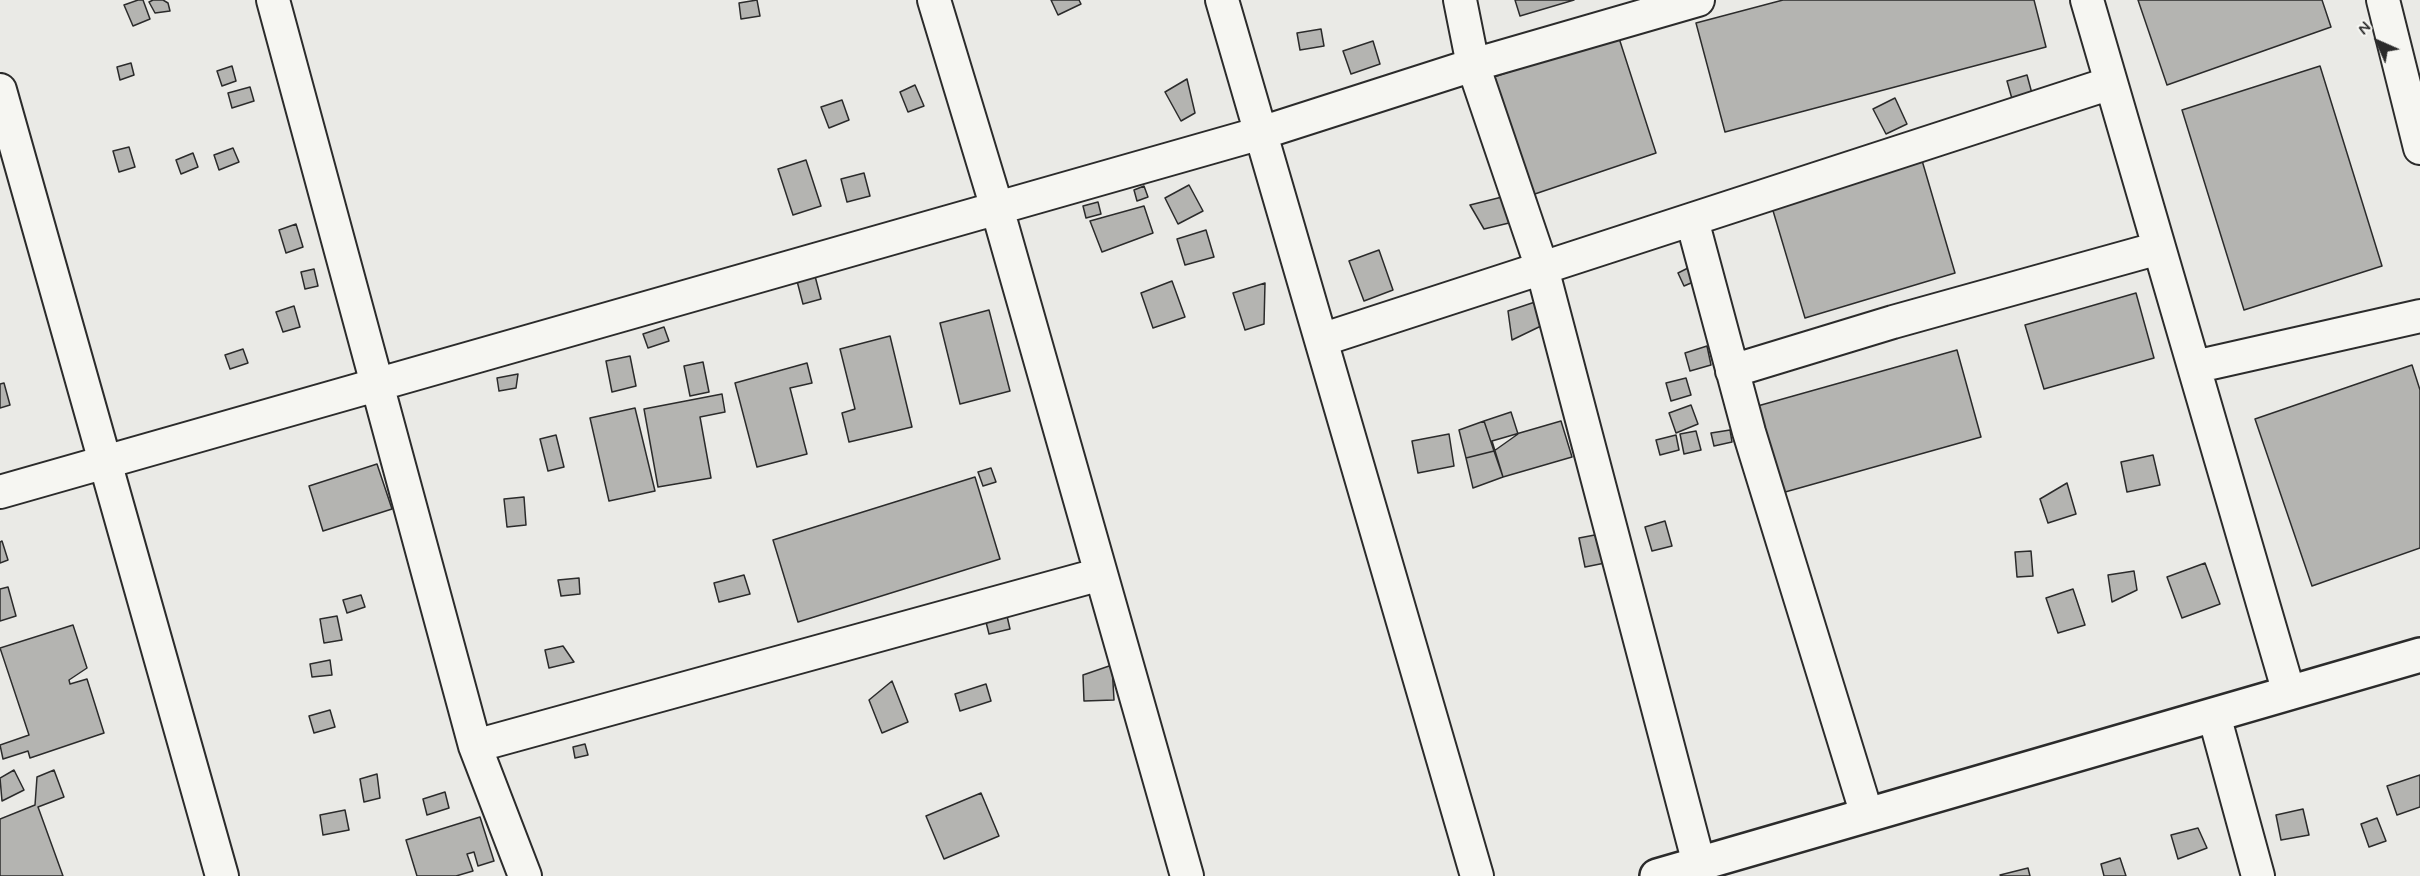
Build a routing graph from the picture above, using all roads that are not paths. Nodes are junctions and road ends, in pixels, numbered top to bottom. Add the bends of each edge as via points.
1 (273, 0) edge
2 (934, 0) edge
3 (1222, 0) edge
4 (1460, 0) edge
5 (1698, 0) edge
6 (2087, 0) edge
7 (2383, 0) edge
8 (1473, 65) junction
9 (2111, 83) junction
10 (0, 90) edge
11 (1261, 133) junction
12 (2420, 148) edge
13 (997, 208) junction
14 (1692, 220) junction
15 (2159, 248) junction
16 (1542, 268) junction
17 (2420, 316) edge
18 (1321, 340) junction
19 (2194, 367) junction
20 (1732, 371) junction
21 (378, 384) junction
22 (105, 462) junction
23 (0, 492) edge
24 (1101, 574) junction
25 (2420, 655) edge
26 (2289, 693) junction
27 (2214, 715) junction
28 (475, 746) junction
29 (1867, 816) junction
30 (1699, 864) junction
31 (222, 876) edge
32 (525, 876) edge
33 (1187, 876) edge
34 (1477, 876) edge
35 (1657, 876) edge
36 (2258, 876) edge

1 - 21 street
2 - 13 street
3 - 11 street
4 - 8 street
5 - 8 street
6 - 9 street
7 - 12 street
8 - 11 street
8 - 16 street
9 - 14 street
9 - 15 street
10 - 22 street
11 - 13 street
11 - 18 street
13 - 21 street
13 - 24 street
14 - 16 street
14 - 20 street
15 - 19 street
15 - 20 street
16 - 18 street
16 - 30 street
17 - 19 street
18 - 34 street
19 - 26 street
20 - 29 street
21 - 22 street
21 - 28 street
22 - 23 street
22 - 31 street
24 - 28 street
24 - 33 street
25 - 26 street
26 - 27 street
27 - 29 street
27 - 36 street
28 - 32 street
29 - 30 street
30 - 35 street

